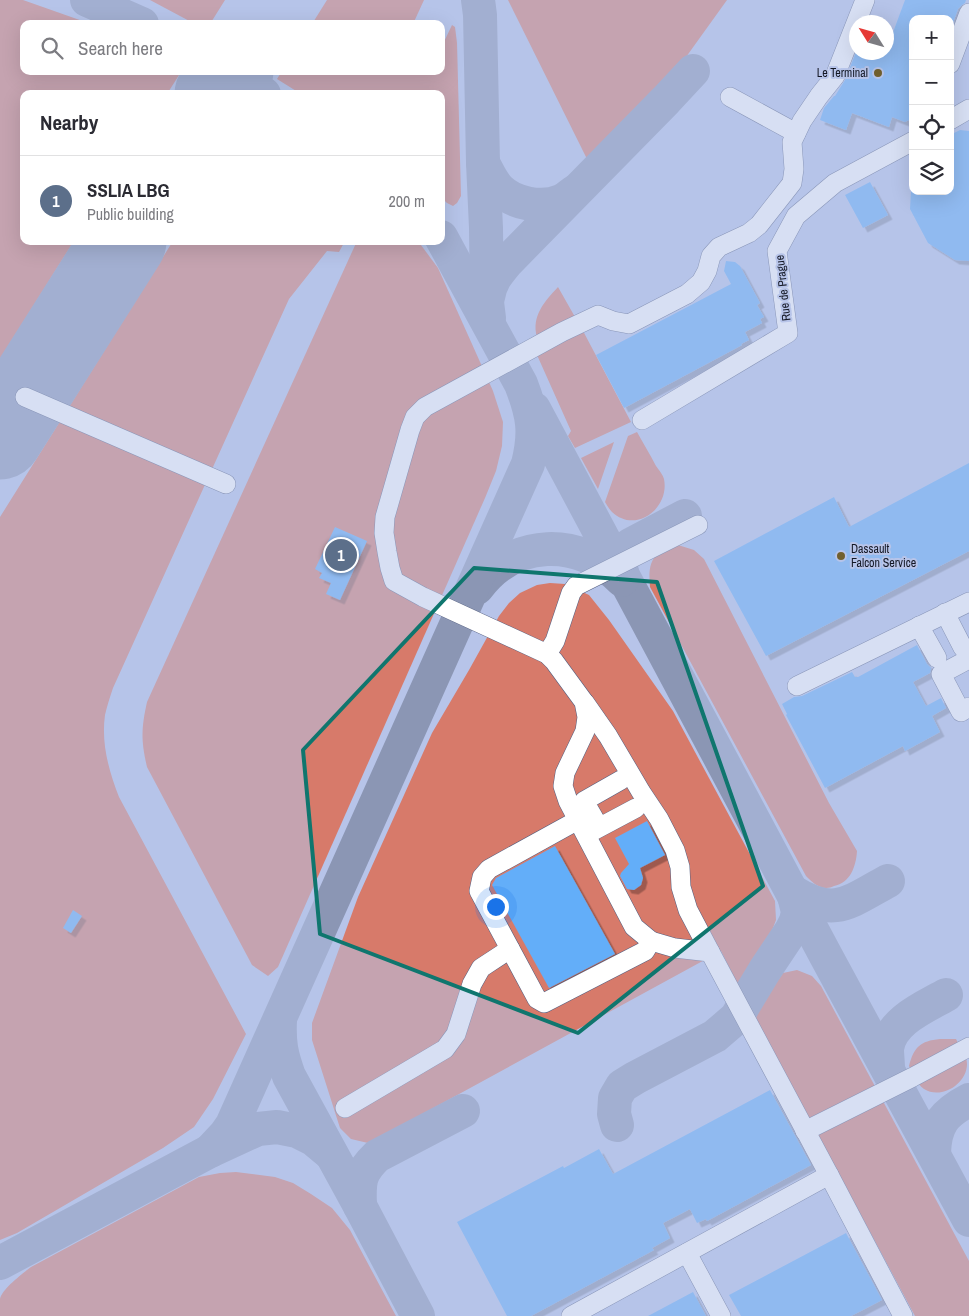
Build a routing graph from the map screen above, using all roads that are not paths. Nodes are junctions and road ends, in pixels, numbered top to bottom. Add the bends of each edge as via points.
1 (864, 0) edge
2 (969, 13) edge
3 (951, 60) edge
4 (730, 97) dead end
5 (969, 109) edge
6 (954, 118) edge
7 (796, 133) junction
8 (909, 142) edge
9 (26, 397) dead end
10 (642, 420) dead end
11 (226, 484) dead end
12 (698, 526) dead end
13 (969, 602) edge
14 (945, 613) junction
15 (919, 626) junction
16 (966, 653) edge
17 (547, 654) junction
18 (937, 658) dead end
19 (797, 686) dead end
20 (584, 702) junction
21 (969, 707) edge
22 (621, 780) dead end
23 (636, 808) dead end
24 (587, 827) junction
25 (651, 941) junction
26 (510, 949) junction
27 (710, 952) junction
28 (969, 1047) edge
29 (345, 1108) dead end
30 (805, 1131) junction
31 (829, 1175) junction
32 (687, 1253) junction
33 (571, 1316) edge
34 (720, 1316) edge
35 (903, 1316) edge

1 - 7 lane via 836,76
2 - 3 lane
4 - 7 lane
5 - 6 lane
7 - 17 lane via 792,142 792,183 759,225 720,247 711,256 701,282 686,294 629,324 598,315 425,407 415,417 385,517 386,552 394,581
8 - 10 lane, Rue de Prague via 835,183 796,216 777,252 788,334
9 - 11 lane
12 - 17 lane via 576,586
13 - 14 lane
14 - 15 lane
14 - 16 lane
15 - 18 lane
15 - 19 lane
16 - 21 lane via 940,674 961,712
17 - 20 lane
20 - 24 lane via 585,731 565,773 564,786 568,801
20 - 27 lane via 608,736 675,850 688,910
22 - 24 lane via 584,800
23 - 24 lane
24 - 25 lane via 634,927
24 - 26 lane via 489,868 482,877 480,891
25 - 26 lane via 645,951 544,1002 537,999
25 - 27 lane
26 - 29 lane via 481,968 472,984 456,1034 445,1049
27 - 30 lane
28 - 30 lane
30 - 31 lane
31 - 32 lane
31 - 35 lane
32 - 33 lane
32 - 34 lane

